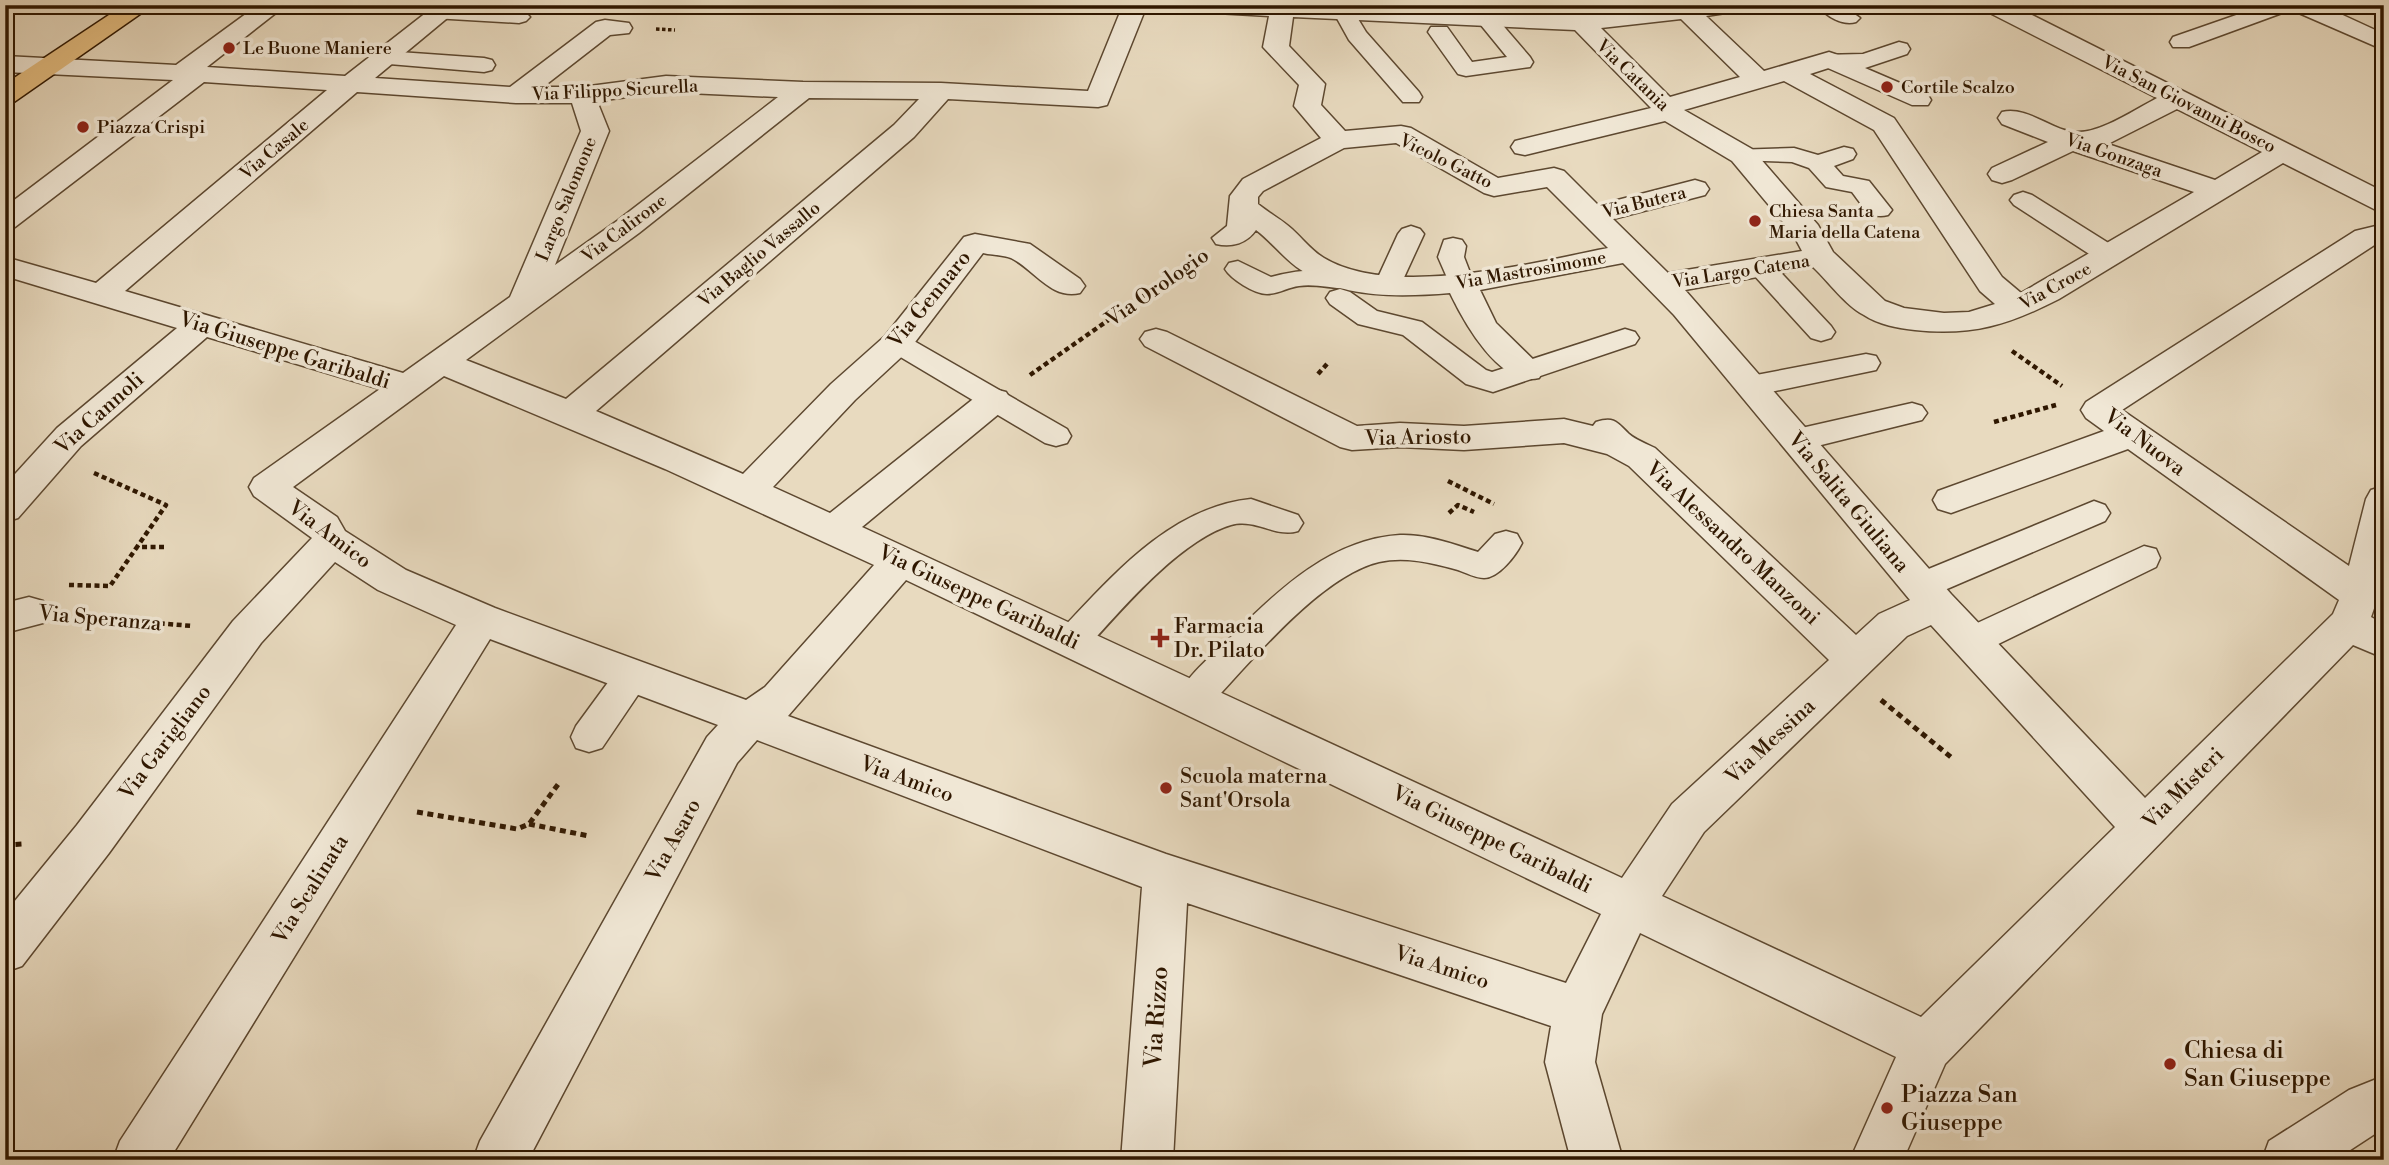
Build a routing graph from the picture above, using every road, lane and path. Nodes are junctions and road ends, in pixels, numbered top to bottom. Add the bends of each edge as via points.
1 (142, 5) edge
2 (274, 5) edge
3 (1135, 5) edge
4 (1199, 5) edge
5 (1828, 5) edge
6 (1993, 5) edge
7 (2286, 5) edge
8 (2301, 5) edge
9 (1730, 6) edge
10 (1283, 8) edge
11 (446, 10) edge
12 (1688, 12) junction
13 (1345, 13) junction
14 (1572, 14) edge
15 (519, 17) dead end
16 (1434, 18) edge
17 (1849, 18) dead end
18 (1486, 19) junction
19 (620, 28) dead end
20 (2181, 42) dead end
21 (2384, 43) edge
22 (1899, 48) dead end
23 (385, 58) junction
24 (1829, 60) junction
25 (5, 64) edge
26 (484, 65) dead end
27 (48, 67) junction
28 (1787, 72) junction
29 (190, 73) junction
30 (1759, 80) junction
31 (351, 84) junction
32 (803, 90) junction
33 (942, 91) junction
34 (516, 95) junction
35 (582, 95) junction
36 (5, 96) edge
37 (1411, 97) dead end
38 (2178, 98) junction
39 (1920, 100) dead end
40 (1667, 110) junction
41 (2012, 118) dead end
42 (1338, 141) junction
43 (2071, 141) junction
44 (1525, 147) dead end
45 (2283, 151) junction
46 (1844, 154) dead end
47 (1742, 155) junction
48 (1818, 163) junction
49 (2002, 174) dead end
50 (1554, 177) joint
51 (1695, 189) dead end
52 (2217, 190) junction
53 (2023, 200) dead end
54 (2384, 203) edge
55 (1243, 207) junction
56 (1879, 210) dead end
57 (1593, 215) junction
58 (5, 220) edge
59 (2384, 233) edge
60 (1411, 234) dead end
61 (1227, 238) joint
62 (1453, 246) dead end
63 (1632, 252) junction
64 (2109, 255) junction
65 (1820, 257) junction
66 (5, 266) edge
67 (1760, 267) junction
68 (1238, 269) dead end
69 (1461, 283) junction
70 (1388, 284) junction
71 (1663, 284) junction
72 (1069, 286) dead end
73 (1345, 289) junction
74 (101, 295) junction
75 (524, 302) junction
76 (2018, 307) junction
77 (1970, 322) junction
78 (201, 325) junction
79 (1821, 332) dead end
80 (1625, 338) dead end
81 (1156, 339) dead end
82 (897, 343) junction
83 (442, 362) junction
84 (1866, 363) dead end
85 (1527, 370) junction
86 (408, 386) junction
87 (1751, 386) junction
88 (2067, 390) dead end
89 (994, 400) junction
90 (2083, 406) junction
91 (1912, 412) dead end
92 (572, 413) junction
93 (1994, 422) dead end
94 (2132, 434) junction
95 (1056, 436) dead end
96 (1613, 436) joint
97 (1797, 440) junction
98 (51, 455) junction
99 (749, 490) junction
100 (2384, 499) edge
101 (1951, 500) dead end
102 (5, 509) edge
103 (2094, 513) dead end
104 (1287, 523) dead end
105 (834, 530) junction
106 (332, 541) junction
107 (1506, 543) dead end
108 (138, 547) junction
109 (164, 547) dead end
110 (2144, 558) dead end
111 (901, 560) junction
112 (110, 586) dead end
113 (1929, 596) junction
114 (17, 615) edge
115 (481, 619) junction
116 (2364, 620) edge
117 (196, 626) dead end
118 (1073, 640) junction
119 (1972, 641) junction
120 (1851, 665) junction
121 (632, 676) junction
122 (1195, 696) junction
123 (750, 720) junction
124 (589, 737) dead end
125 (1952, 758) dead end
126 (559, 783) dead end
127 (365, 803) junction
128 (530, 824) junction
129 (2144, 828) junction
130 (589, 836) dead end
131 (1166, 875) junction
132 (1630, 905) junction
133 (5, 950) edge
134 (1577, 1011) junction
135 (1927, 1046) junction
136 (2378, 1113) edge
137 (139, 1160) edge
138 (499, 1160) edge
139 (1147, 1160) edge
140 (1597, 1160) edge
141 (1876, 1160) edge
142 (2288, 1160) edge

1 - 27 main road
2 - 29 street
3 - 33 street, Via Filippo Sicurella via 1098,99
4 - 10 street
5 - 17 lane
6 - 38 street, Via San Giovanni Bosco
7 - 20 lane
8 - 21 street
9 - 12 street
10 - 13 street
10 - 42 street via 1276,47 1312,85 1307,106
11 - 15 lane
11 - 23 street, Via Casale
12 - 14 street
12 - 30 street
13 - 16 street
13 - 37 lane via 1357,35
14 - 18 street
14 - 40 street, Via Catania
16 - 18 street
16 - 18 lane via 1466,69 1522,62
19 - 34 street via 605,27
22 - 24 lane via 1865,61
23 - 26 lane
23 - 31 street, Via Casale
24 - 28 street
24 - 39 lane
25 - 27 street, Via Filippo Sicurella
27 - 29 street, Via Filippo Sicurella
27 - 36 main road
28 - 30 street
28 - 76 street via 1884,124 1991,284
29 - 31 street, Via Filippo Sicurella
29 - 58 street
30 - 40 street
31 - 34 street, Via Filippo Sicurella
31 - 74 street, Via Casale
32 - 33 street, Via Filippo Sicurella
32 - 35 street, Via Filippo Sicurella via 666,84
32 - 75 street, Via Calirone
33 - 92 street, Via Baglio Vassallo via 904,131
34 - 35 street, Via Filippo Sicurella
35 - 75 street, Largo Salomone via 595,131
38 - 43 street via 2096,139
38 - 45 street, Via San Giovanni Bosco
40 - 44 street
40 - 47 street, Via Catania
41 - 43 street, Via Gonzaga
42 - 50 street, Vicolo Gatto via 1401,134 1494,187
42 - 55 street, Via Orologio via 1253,185 1244,196
43 - 49 street
43 - 52 street, Via Gonzaga
45 - 52 street, Via Croce
45 - 54 street, Via San Giovanni Bosco
46 - 48 lane
47 - 48 lane via 1794,155
47 - 65 street, Via Catania via 1807,231
48 - 56 lane via 1835,182 1860,186
50 - 57 street, Via Salita Giuliana
51 - 57 street, Via Butera
52 - 64 street, Via Croce
53 - 64 lane
55 - 61 street, Via Orologio via 1241,230
55 - 73 street, Via Mastrosimome
57 - 63 street, Via Salita Giuliana
59 - 90 street, Via Nuova via 2366,237
60 - 70 lane
61 - 89 path, Via Orologio
62 - 69 lane via 1451,257
63 - 69 street, Via Mastrosimome
63 - 71 street, Via Salita Giuliana
64 - 76 street, Via Croce
65 - 67 street, Via Largo Catena
65 - 77 street, Via Croce via 1874,308 1899,318
66 - 74 street, Via Giuseppe Garibaldi
67 - 71 street, Via Largo Catena
67 - 79 lane
68 - 73 lane via 1268,286 1301,277
69 - 70 street, Via Mastrosimome
69 - 85 street via 1483,328
70 - 73 street, Via Mastrosimome
71 - 87 street, Via Salita Giuliana
72 - 82 street, Via Gennaro via 1018,250 975,243
73 - 85 lane via 1368,318 1412,328 1476,377 1493,382
74 - 78 street, Via Giuseppe Garibaldi
75 - 83 street, Via Calirone
76 - 77 street, Via Croce
77 - 88 path
78 - 86 street, Via Giuseppe Garibaldi
78 - 98 street, Via Cannoli
80 - 85 lane
81 - 96 street, Via Ariosto via 1352,438 1464,438 1564,431
82 - 89 lane
82 - 99 street, Via Gennaro
83 - 86 street, Via Giuseppe Garibaldi
83 - 92 street, Via Giuseppe Garibaldi
84 - 87 lane
86 - 106 street, Via Amico via 267,486 324,527
87 - 97 street, Via Salita Giuliana
89 - 95 lane
89 - 105 street
90 - 93 path
90 - 94 street, Via Nuova
91 - 97 lane
92 - 99 street, Via Giuseppe Garibaldi
94 - 101 street
94 - 116 street, Via Nuova
96 - 120 street, Via Alessandro Manzoni via 1642,457
97 - 113 street, Via Salita Giuliana
98 - 102 street, Via Cannoli
98 - 108 path via 166,505
99 - 105 street, Via Giuseppe Garibaldi
100 - 116 street
103 - 113 lane
104 - 118 lane via 1250,511 1208,520 1136,572
105 - 111 street, Via Giuseppe Garibaldi
106 - 115 street, Via Amico via 392,580
106 - 133 street, Via Garigliano via 247,632
107 - 122 lane via 1484,566 1440,552 1399,547 1347,559 1309,583
108 - 109 path
108 - 112 path
110 - 119 lane
111 - 118 street, Via Giuseppe Garibaldi
111 - 123 street, Via Asaro via 780,699
113 - 119 street, Via Salita Giuliana
113 - 120 street, Via Messina
114 - 117 path, Via Speranza
115 - 121 street, Via Amico
115 - 127 street, Via Scalinata
116 - 129 street, Via Misteri
118 - 122 street, Via Giuseppe Garibaldi
119 - 129 street, Via Salita Giuliana
120 - 125 path
120 - 132 street, Via Messina via 1688,818
121 - 123 street, Via Amico
121 - 124 lane
122 - 132 street, Via Giuseppe Garibaldi
123 - 131 street, Via Amico
123 - 138 street, Via Asaro via 722,750
126 - 128 path
127 - 128 path via 517,829
127 - 137 street, Via Scalinata
128 - 130 path
129 - 135 street, Via Misteri
131 - 134 street, Via Amico
131 - 139 street, Via Rizzo
132 - 134 street, Via Messina
132 - 135 street, Via Giuseppe Garibaldi
134 - 140 street, Via Messina via 1570,1062
135 - 141 street
136 - 142 street

